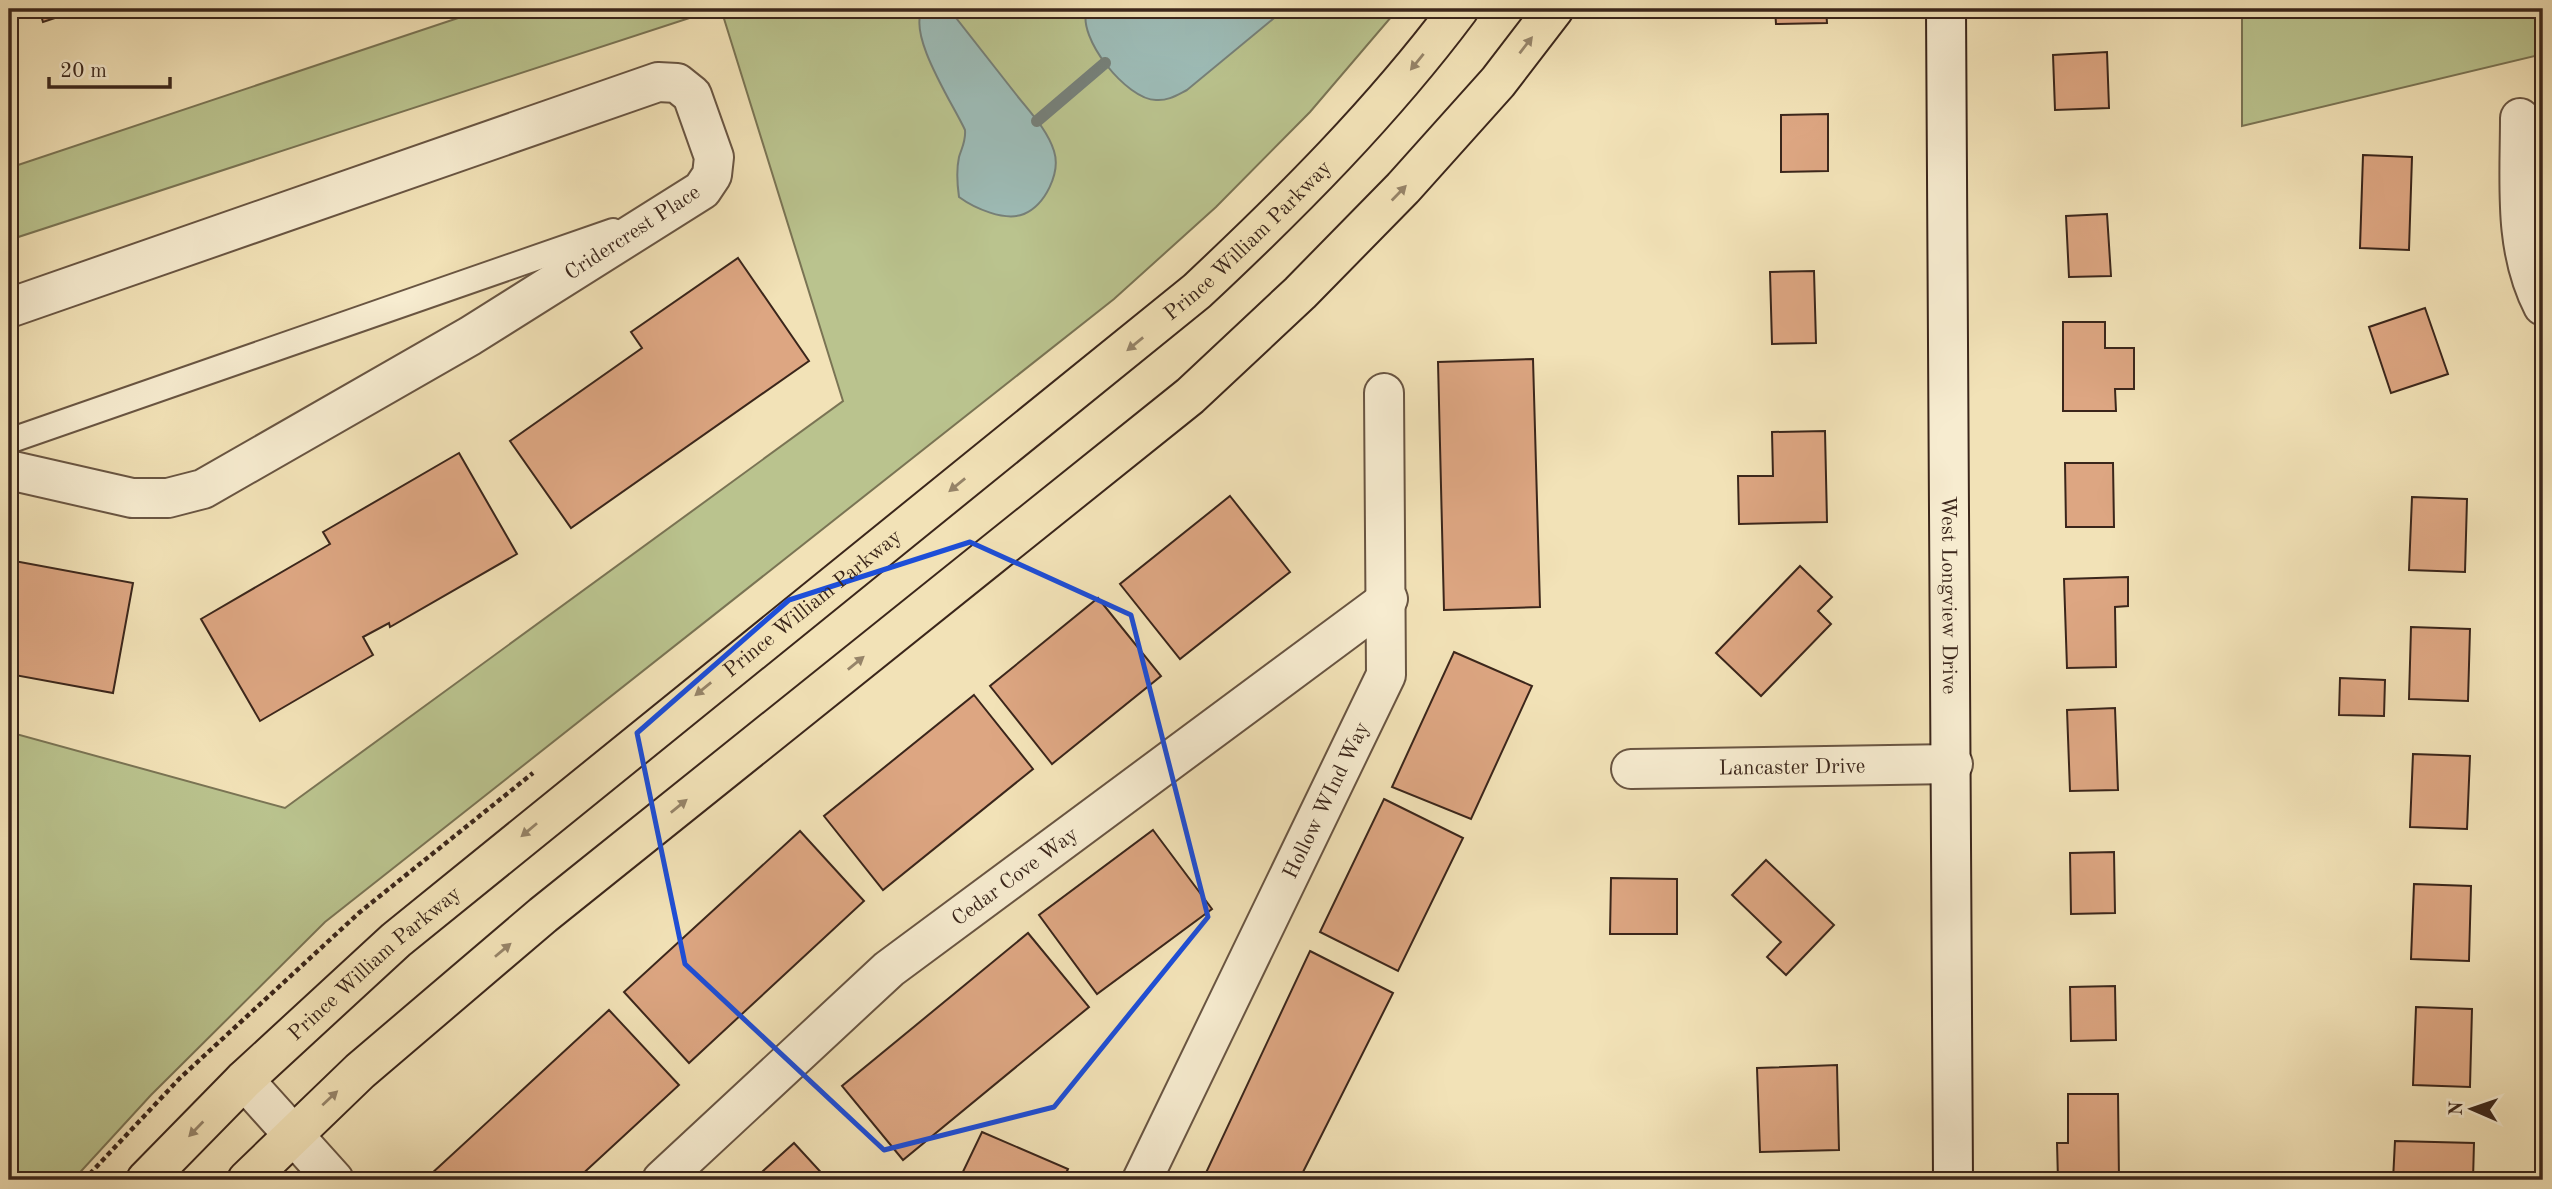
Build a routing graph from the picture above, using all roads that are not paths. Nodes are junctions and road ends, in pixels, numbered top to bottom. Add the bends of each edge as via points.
1 (1459, 9) edge
2 (1554, 9) edge
3 (1946, 9) edge
4 (2520, 118) dead end
5 (662, 215) junction
6 (2543, 306) edge
7 (9, 308) edge
8 (1384, 394) dead end
9 (9, 441) edge
10 (9, 470) edge
11 (1388, 599) junction
12 (1953, 764) junction
13 (1631, 769) dead end
14 (244, 1080) junction
15 (291, 1136) junction
16 (146, 1180) edge
17 (247, 1180) edge
18 (334, 1180) edge
19 (662, 1180) edge
20 (1142, 1180) edge
21 (1953, 1180) edge

1 -> 14 main road, Prince William Parkway via 1352,138 1197,291 534,825 396,940
15 -> 2 main road via 359,1071 543,915 1199,388 1403,188 1498,82
3 - 12 street, West Longview Drive
4 - 6 street via 2521,239
5 - 7 street, Cridercrest Place via 702,190 712,175 714,158 692,94 677,83 658,82
5 - 9 lane
5 - 10 street, Cridercrest Place via 470,336 203,489 168,498 132,498
8 - 11 street, Hollow WInd Way
11 - 19 street, Cedar Cove Way via 889,969
11 - 20 street, Hollow WInd Way via 1387,675
12 - 13 street, Lancaster Drive
12 - 21 street, West Longview Drive
14 - 15 street
14 -> 16 main road, Prince William Parkway
15 - 17 main road
15 - 18 street

